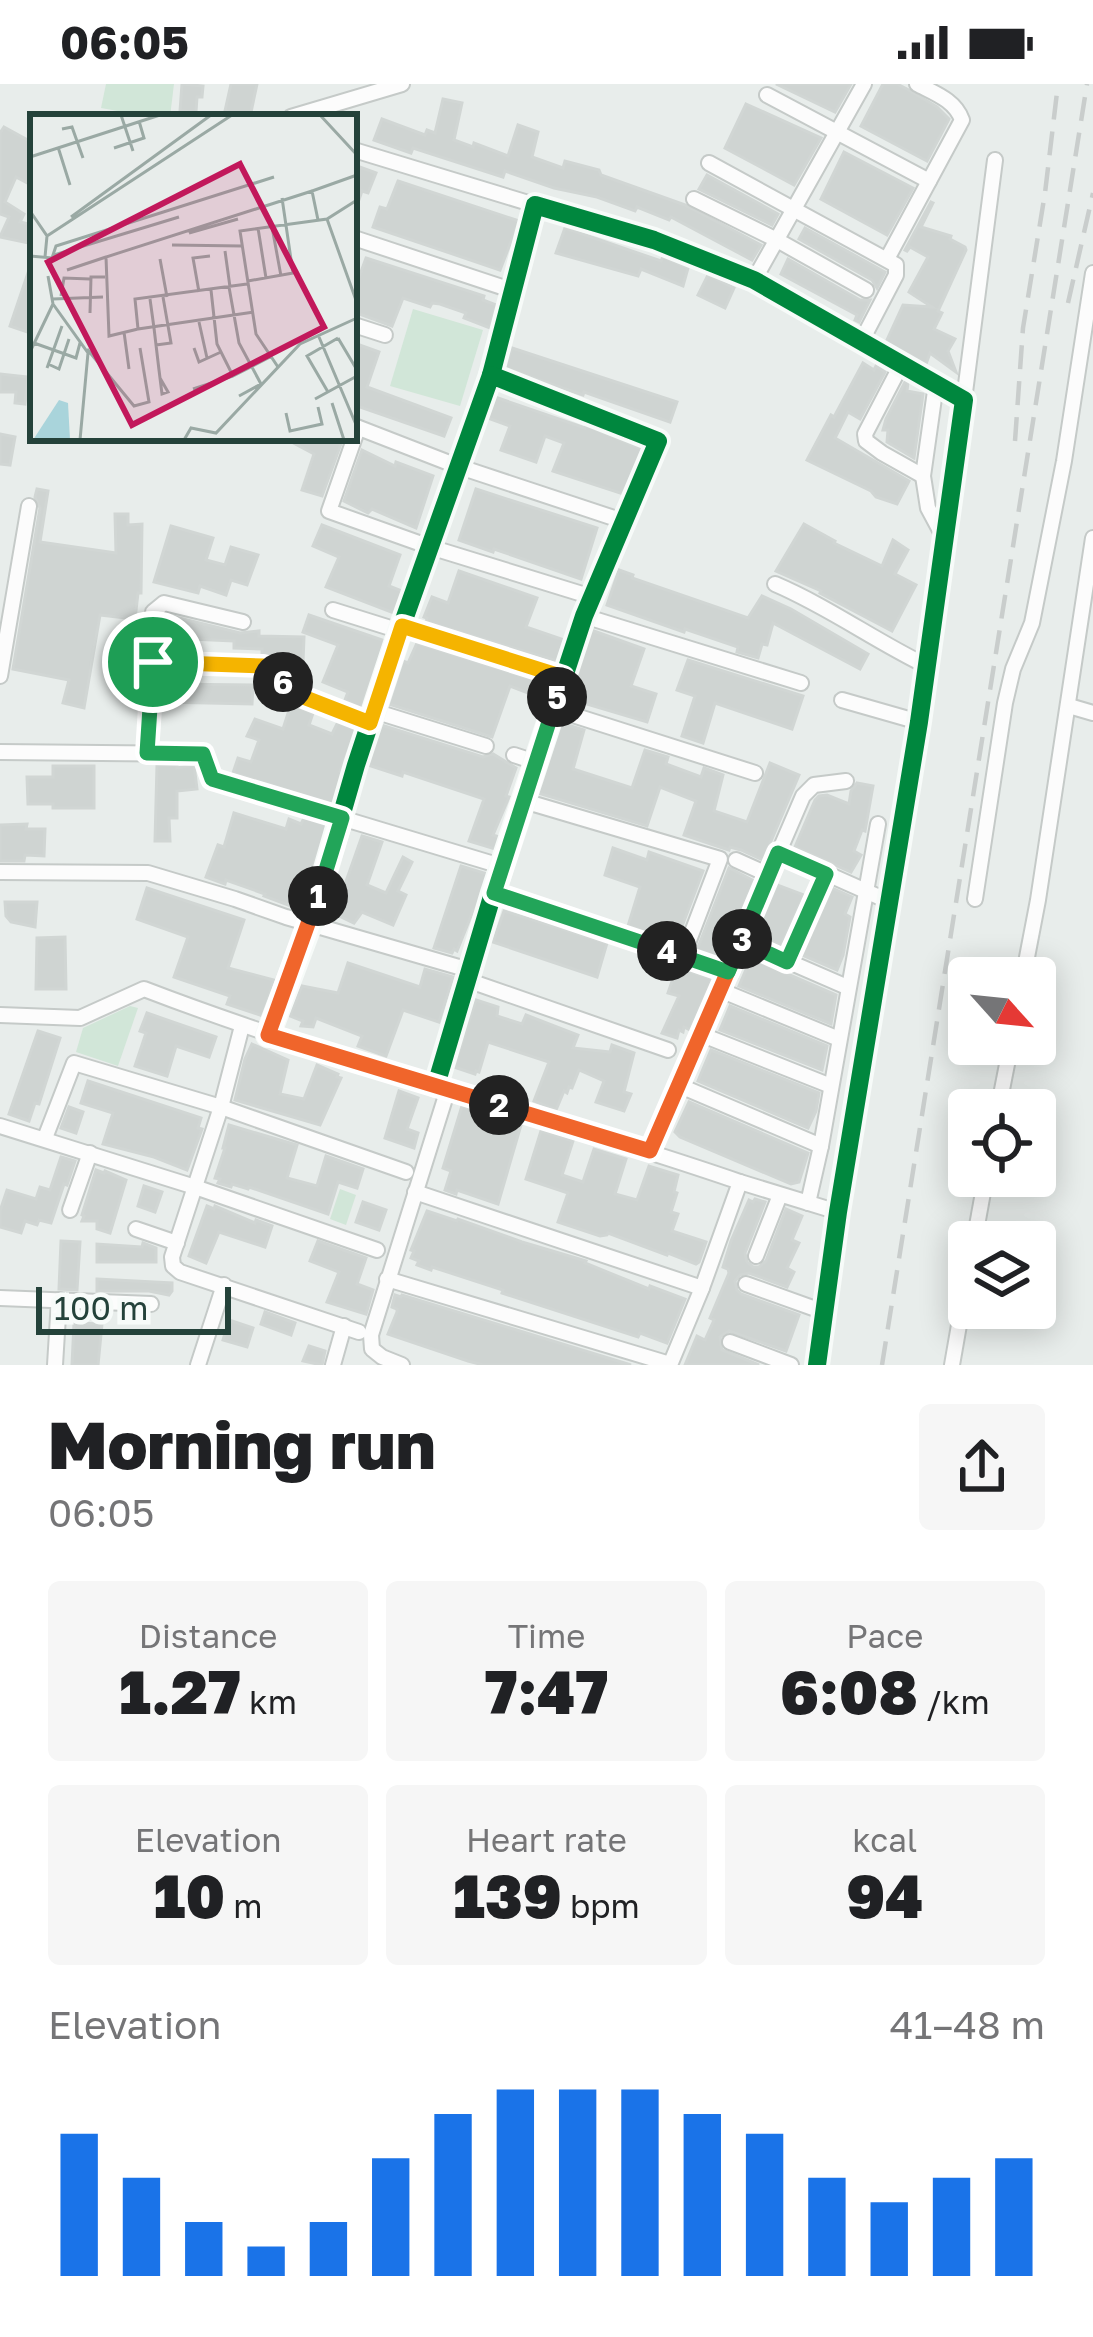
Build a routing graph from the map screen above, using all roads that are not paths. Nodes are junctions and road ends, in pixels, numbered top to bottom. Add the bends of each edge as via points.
1 (402, 84) edge
2 (864, 84) edge
3 (917, 84) edge
4 (766, 94) dead end
5 (300, 114) edge
6 (838, 134) junction
7 (357, 151) edge
8 (995, 160) dead end
9 (709, 163) dead end
10 (929, 181) junction
11 (694, 199) dead end
12 (535, 205) junction
13 (795, 211) junction
14 (357, 239) edge
15 (777, 240) junction
16 (887, 259) junction
17 (1093, 273) edge
18 (754, 280) junction
19 (866, 290) dead end
20 (514, 291) junction
21 (357, 326) edge
22 (385, 335) dead end
23 (861, 342) junction
24 (901, 364) junction
25 (491, 375) junction
26 (936, 384) junction
27 (964, 400) junction
28 (357, 427) edge
29 (352, 441) edge
30 (457, 466) junction
31 (923, 476) junction
32 (29, 506) dead end
33 (622, 521) junction
34 (944, 537) junction
35 (1093, 538) edge
36 (430, 548) junction
37 (775, 584) dead end
38 (592, 597) junction
39 (333, 610) dead end
40 (584, 616) junction
41 (243, 622) dead end
42 (401, 629) junction
43 (153, 662) junction
44 (927, 666) junction
45 (0, 676) edge
46 (563, 677) junction
47 (801, 683) dead end
48 (842, 700) dead end
49 (1069, 706) junction
50 (554, 709) junction
51 (1093, 713) edge
52 (372, 717) junction
53 (919, 722) junction
54 (486, 746) dead end
55 (0, 752) edge
56 (147, 753) junction
57 (514, 755) dead end
58 (538, 763) junction
59 (755, 773) dead end
60 (846, 781) dead end
61 (524, 801) junction
62 (342, 818) junction
63 (878, 824) dead end
64 (778, 853) junction
65 (736, 860) dead end
66 (504, 867) junction
67 (0, 872) edge
68 (826, 874) junction
69 (769, 875) junction
70 (494, 893) junction
71 (866, 893) junction
72 (975, 898) dead end
73 (888, 901) junction
74 (310, 924) junction
75 (741, 941) junction
76 (683, 956) junction
77 (1027, 957) edge
78 (787, 962) junction
79 (728, 972) junction
80 (468, 975) junction
81 (847, 987) junction
82 (720, 990) junction
83 (0, 1015) edge
84 (242, 1026) junction
85 (700, 1034) junction
86 (268, 1035) junction
87 (839, 1039) junction
88 (668, 1050) dead end
89 (678, 1085) junction
90 (831, 1086) junction
91 (442, 1087) junction
92 (221, 1107) junction
93 (0, 1126) edge
94 (45, 1138) junction
95 (821, 1146) junction
96 (650, 1151) junction
97 (90, 1153) junction
98 (406, 1172) dead end
99 (740, 1183) junction
100 (195, 1186) junction
101 (415, 1192) junction
102 (780, 1195) junction
103 (808, 1203) junction
104 (70, 1210) dead end
105 (838, 1212) junction
106 (136, 1229) dead end
107 (177, 1243) junction
108 (377, 1250) dead end
109 (756, 1256) dead end
110 (387, 1279) junction
111 (746, 1284) dead end
112 (224, 1286) junction
113 (702, 1288) junction
114 (0, 1298) edge
115 (59, 1300) junction
116 (151, 1304) dead end
117 (824, 1312) junction
118 (958, 1329) edge
119 (730, 1342) dead end
120 (397, 1364) edge
121 (670, 1364) edge
122 (55, 1365) edge
123 (198, 1365) edge
124 (332, 1365) edge
125 (791, 1365) edge
126 (817, 1365) edge
127 (952, 1365) edge

1 - 5 street
2 - 6 street
3 - 10 street via 962,119
4 - 6 street
6 - 10 street
6 - 13 street
7 - 12 street
8 - 27 street
9 - 13 street
10 - 16 street
11 - 15 street
12 - 18 street via 654,239
12 - 20 street
13 - 15 street
13 - 16 street
14 - 20 street
15 - 18 street
15 - 19 street
16 - 23 street via 896,275
17 - 72 street via 1032,623 1005,703
18 - 23 street
20 - 25 street
21 - 22 street
23 - 24 street
24 - 26 street
24 - 31 street via 866,442
25 - 30 street
25 - 33 street via 658,441
26 - 27 street
26 - 31 street
27 - 34 street
28 - 30 street
29 - 36 street via 329,512
30 - 33 street
30 - 36 street
31 - 34 street
32 - 45 street
33 - 38 street
34 - 44 street
35 - 49 street
36 - 38 street
36 - 42 street
37 - 44 street
38 - 40 street
39 - 42 street
40 - 46 street
40 - 47 street
41 - 43 street via 164,603 153,611
42 - 46 street
42 - 52 street
43 - 52 street via 269,667 293,693
43 - 56 street
44 - 53 street
46 - 50 street
48 - 53 street
49 - 51 street
49 - 77 street
50 - 58 street
50 - 59 street
52 - 54 street
52 - 62 street
53 - 73 street
55 - 56 street
56 - 62 street via 203,754 212,779
57 - 58 street
58 - 61 street
60 - 64 street via 808,789
61 - 66 street
61 - 76 street via 720,860
62 - 66 street
62 - 74 street
63 - 71 street
64 - 68 street
64 - 69 street
65 - 69 street
66 - 70 street
67 - 74 street via 148,873
68 - 71 street
68 - 78 street
69 - 75 street
70 - 76 street
70 - 80 street
71 - 73 street
71 - 81 street
73 - 105 street
74 - 80 street
74 - 86 street
75 - 78 street
75 - 79 street
76 - 79 street
78 - 81 street
79 - 82 street
80 - 88 street
80 - 91 street
81 - 87 street
82 - 85 street
82 - 87 street
83 - 84 street via 80,1018 145,989
84 - 86 street
84 - 92 street
85 - 89 street
85 - 90 street
86 - 91 street
87 - 90 street
89 - 95 street
89 - 96 street
90 - 95 street
91 - 96 street
91 - 101 street
92 - 94 street via 75,1059
92 - 98 street
92 - 100 street
93 - 94 street
94 - 97 street
95 - 103 street
96 - 99 street
97 - 100 street
97 - 104 street
99 - 102 street
99 - 113 street
100 - 107 street
100 - 108 street
101 - 110 street
101 - 113 street
102 - 103 street
102 - 109 street
103 - 105 street
105 - 117 street
106 - 107 street
107 - 112 street via 172,1266
110 - 120 street via 370,1335 372,1348
110 - 121 street
111 - 117 street
112 - 123 street
112 - 124 street via 352,1329
113 - 121 street
114 - 115 street
115 - 116 street
115 - 122 street
117 - 126 street
118 - 127 street
119 - 125 street

